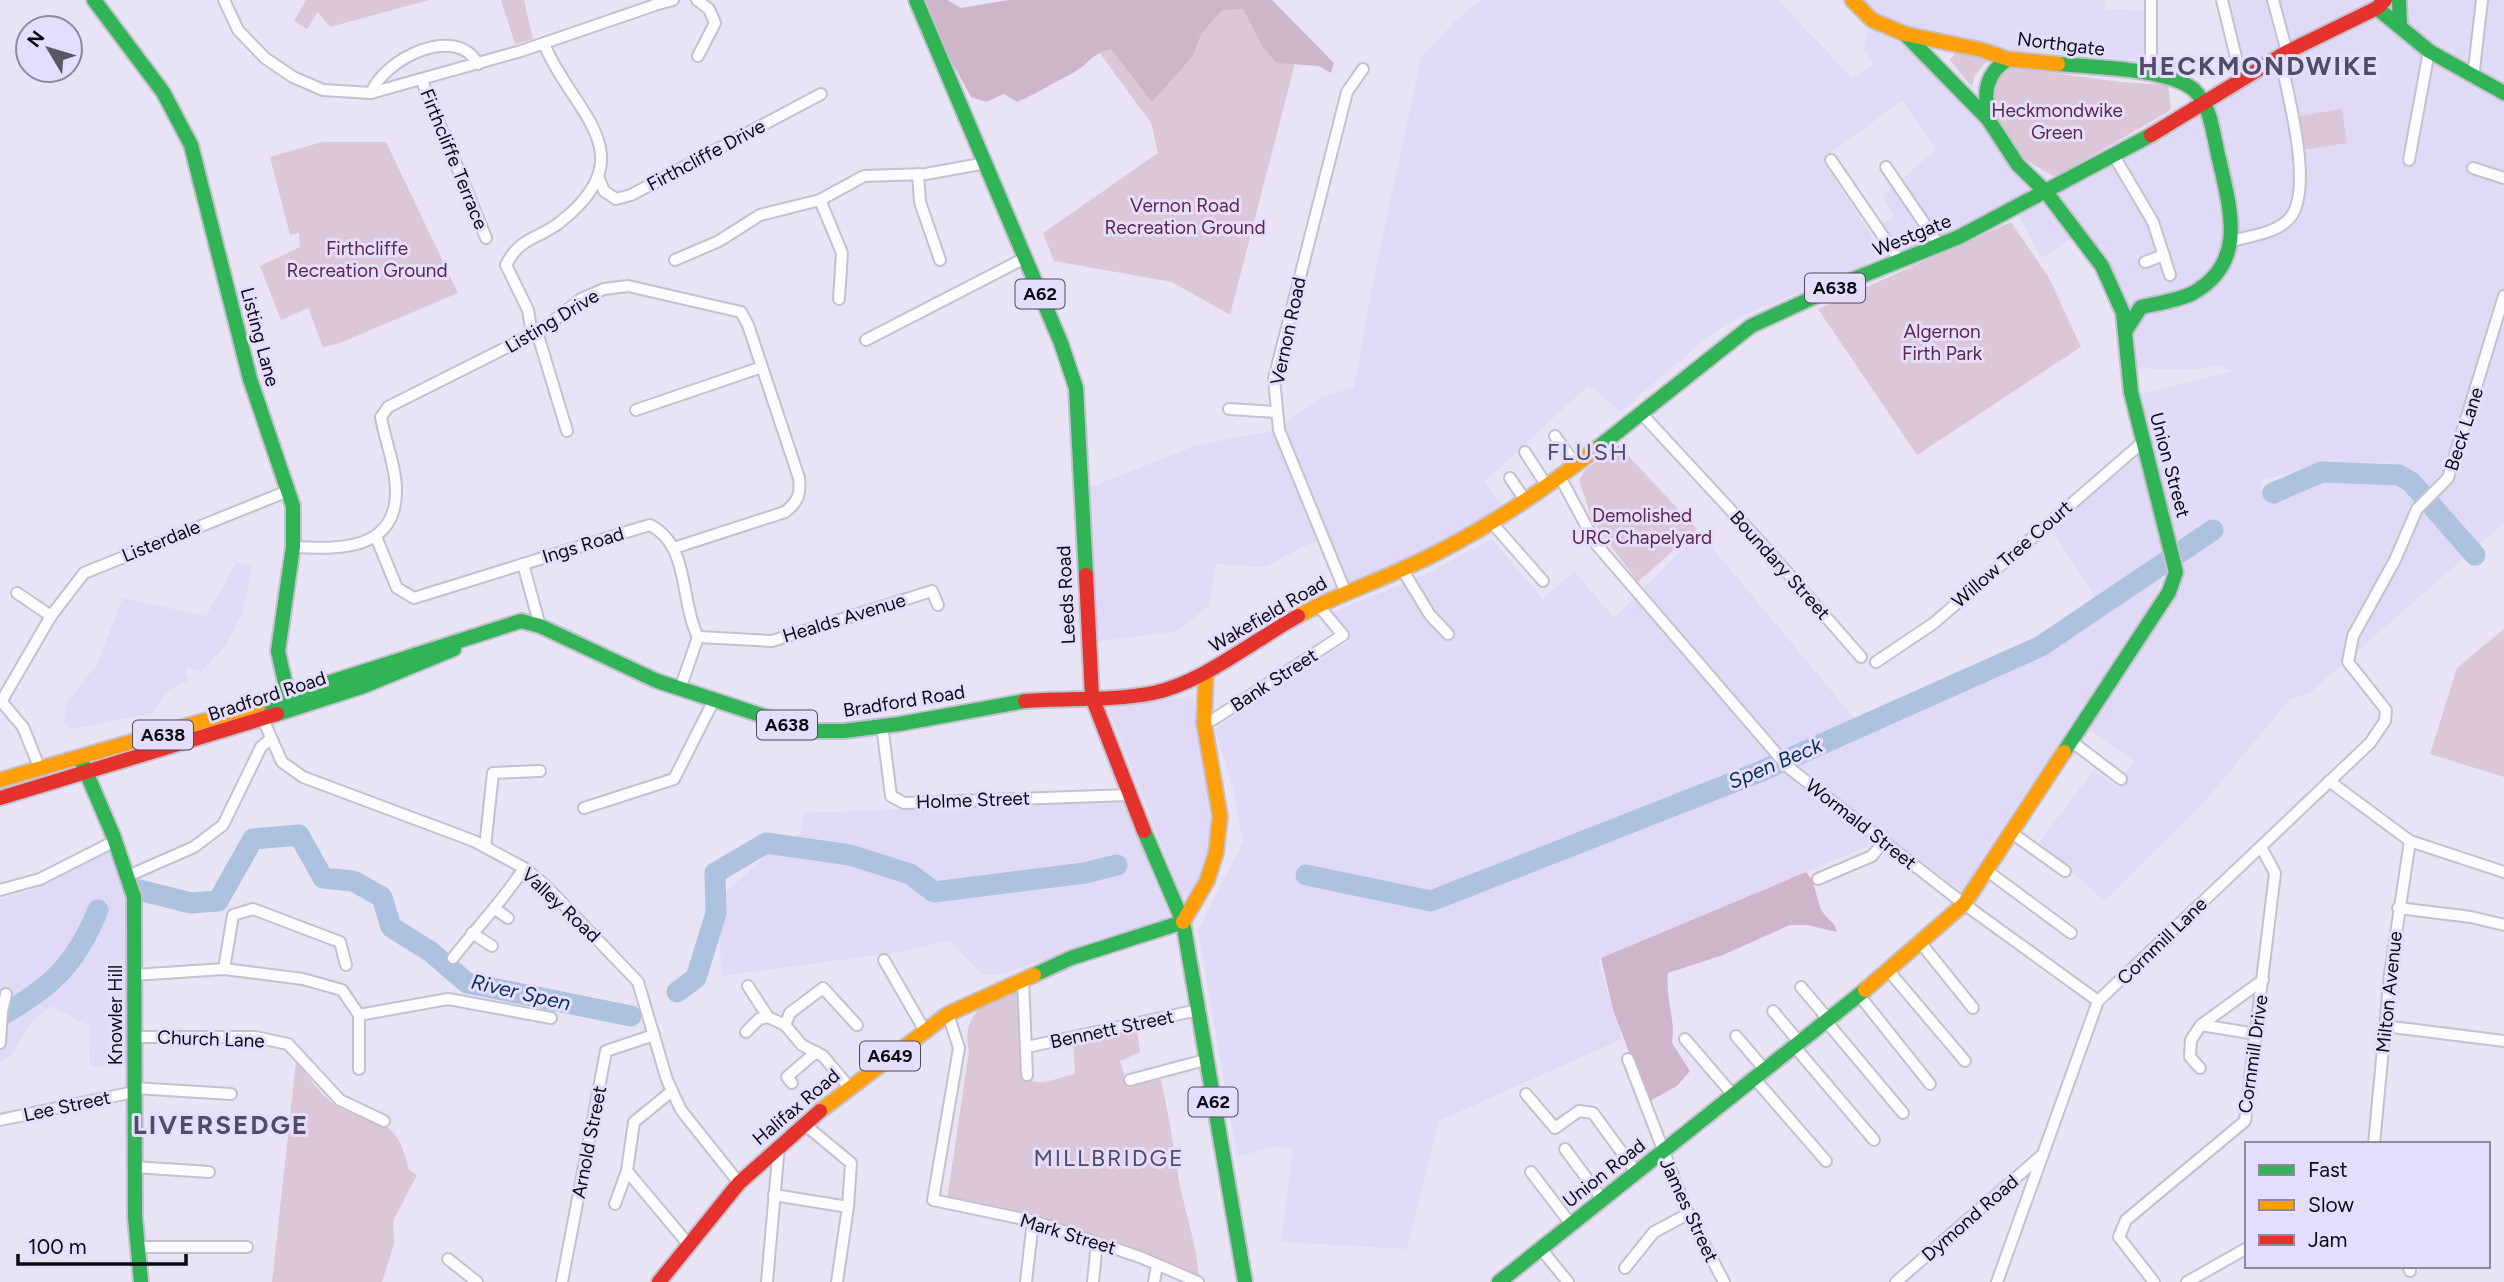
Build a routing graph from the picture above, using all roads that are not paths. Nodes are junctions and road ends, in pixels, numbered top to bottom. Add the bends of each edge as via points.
1 (94, 0) edge
2 (224, 0) edge
3 (673, 0) edge
4 (697, 0) edge
5 (916, 0) edge
6 (1852, 0) edge
7 (2151, 0) edge
8 (2222, 0) edge
9 (2273, 0) edge
10 (2399, 0) edge
11 (2482, 0) edge
12 (657, 2) edge
13 (2381, 4) edge
14 (2400, 26) junction
15 (1905, 34) junction
16 (544, 44) junction
17 (2429, 51) junction
18 (2283, 54) junction
19 (698, 56) dead end
20 (2008, 59) junction
21 (478, 64) junction
22 (1363, 69) dead end
23 (2151, 73) junction
24 (2473, 78) junction
25 (422, 81) junction
26 (2242, 82) junction
27 (371, 93) junction
28 (2504, 93) edge
29 (821, 94) dead end
30 (2206, 104) junction
31 (1988, 119) junction
32 (2114, 156) junction
33 (1831, 160) dead end
34 (2409, 160) dead end
35 (986, 163) junction
36 (1886, 167) dead end
37 (2473, 168) dead end
38 (918, 174) junction
39 (598, 176) junction
40 (2504, 178) edge
41 (2046, 192) junction
42 (820, 200) junction
43 (486, 238) dead end
44 (2232, 241) junction
45 (1940, 245) junction
46 (2164, 255) junction
47 (1025, 258) junction
48 (674, 260) dead end
49 (940, 260) dead end
50 (1900, 261) junction
51 (2145, 262) dead end
52 (2170, 275) dead end
53 (2113, 290) junction
54 (2504, 296) edge
55 (839, 299) dead end
56 (2149, 304) junction
57 (2502, 310) edge
58 (2126, 330) junction
59 (535, 333) junction
60 (866, 340) dead end
61 (762, 368) junction
62 (1229, 409) dead end
63 (636, 410) dead end
64 (1275, 412) junction
65 (1640, 412) junction
66 (568, 431) dead end
67 (1555, 436) dead end
68 (1609, 438) joint
69 (2144, 441) junction
70 (1525, 452) dead end
71 (1576, 465) junction
72 (1560, 477) junction
73 (1510, 478) dead end
74 (1547, 486) junction
75 (288, 491) junction
76 (1525, 500) junction
77 (1492, 523) junction
78 (376, 537) junction
79 (293, 547) junction
80 (674, 548) junction
81 (523, 564) junction
82 (1402, 569) junction
83 (1543, 581) dead end
84 (1345, 591) junction
85 (17, 593) dead end
86 (1317, 604) junction
87 (938, 605) dead end
88 (51, 616) junction
89 (540, 626) junction
90 (1448, 634) dead end
91 (698, 637) junction
92 (1861, 657) dead end
93 (1876, 662) dead end
94 (2348, 662) joint
95 (1206, 674) junction
96 (680, 689) junction
97 (1092, 697) junction
98 (1, 701) edge
99 (713, 702) junction
100 (290, 703) junction
101 (260, 712) junction
102 (1204, 723) junction
103 (882, 725) junction
104 (269, 740) junction
105 (2071, 741) junction
106 (80, 758) junction
107 (40, 769) junction
108 (540, 773) dead end
109 (87, 775) junction
110 (2121, 779) dead end
111 (0, 780) edge
112 (2329, 781) junction
113 (1128, 795) junction
114 (0, 798) edge
115 (584, 808) dead end
116 (2012, 832) junction
117 (115, 841) junction
118 (1884, 841) junction
119 (2410, 841) junction
120 (2261, 846) junction
121 (485, 847) junction
122 (524, 868) junction
123 (1986, 870) junction
124 (2065, 871) dead end
125 (2504, 872) edge
126 (128, 876) junction
127 (1818, 879) dead end
128 (0, 890) edge
129 (1964, 904) junction
130 (2398, 908) junction
131 (495, 909) junction
132 (508, 918) dead end
133 (1183, 922) junction
134 (2504, 925) edge
135 (472, 933) junction
136 (2071, 933) dead end
137 (1920, 942) junction
138 (492, 946) dead end
139 (453, 958) dead end
140 (884, 960) dead end
141 (346, 965) dead end
142 (224, 969) junction
143 (1888, 970) junction
144 (134, 975) junction
145 (1023, 979) junction
146 (2263, 980) junction
147 (748, 986) dead end
148 (1801, 987) dead end
149 (6, 994) dead end
150 (1859, 995) junction
151 (2098, 1001) junction
152 (1973, 1008) dead end
153 (1198, 1010) junction
154 (1773, 1011) dead end
155 (948, 1014) junction
156 (359, 1015) junction
157 (2, 1016) edge
158 (768, 1017) junction
159 (551, 1018) dead end
160 (1827, 1020) junction
161 (785, 1025) junction
162 (857, 1025) dead end
163 (2201, 1025) junction
164 (2384, 1026) junction
165 (925, 1031) junction
166 (746, 1032) dead end
167 (2256, 1034) junction
168 (654, 1035) junction
169 (1735, 1036) dead end
170 (134, 1037) junction
171 (1685, 1039) dead end
172 (2504, 1041) edge
173 (0, 1043) edge
174 (1797, 1044) junction
175 (1027, 1047) junction
176 (816, 1052) junction
177 (1628, 1059) dead end
178 (1205, 1060) junction
179 (1965, 1061) dead end
180 (2200, 1068) dead end
181 (359, 1069) dead end
182 (1759, 1074) junction
183 (1027, 1075) dead end
184 (1130, 1080) dead end
185 (792, 1083) dead end
186 (1930, 1084) dead end
187 (849, 1087) junction
188 (134, 1090) junction
189 (672, 1091) junction
190 (231, 1094) dead end
191 (1526, 1094) dead end
192 (1734, 1095) junction
193 (1903, 1113) dead end
194 (0, 1120) edge
195 (384, 1121) dead end
196 (804, 1124) junction
197 (1874, 1140) dead end
198 (2374, 1142) edge
199 (779, 1145) junction
200 (1565, 1149) dead end
201 (1662, 1153) junction
202 (2044, 1153) junction
203 (1826, 1161) dead end
204 (134, 1167) junction
205 (627, 1171) junction
206 (209, 1172) dead end
207 (1531, 1172) dead end
208 (1637, 1173) junction
209 (739, 1183) junction
210 (774, 1195) junction
211 (1602, 1199) junction
212 (615, 1204) dead end
213 (848, 1207) junction
214 (1688, 1214) junction
215 (1033, 1221) junction
216 (1570, 1223) junction
217 (1097, 1242) junction
218 (689, 1245) junction
219 (138, 1247) junction
220 (247, 1247) dead end
221 (1541, 1249) junction
222 (2245, 1249) edge
223 (448, 1259) dead end
224 (1157, 1265) junction
225 (1625, 1268) dead end
226 (141, 1282) edge
227 (477, 1282) edge
228 (562, 1282) edge
229 (659, 1282) edge
230 (767, 1282) edge
231 (837, 1282) edge
232 (1026, 1282) edge
233 (1093, 1282) edge
234 (1154, 1282) edge
235 (1198, 1282) edge
236 (1245, 1282) edge
237 (1499, 1282) edge
238 (1569, 1282) edge
239 (1724, 1282) edge
240 (1896, 1282) edge
241 (1997, 1282) edge
242 (2154, 1282) edge
243 (2187, 1282) edge

1 - 75 main road, Listing Lane via 163,92 191,145 250,379
2 - 27 street via 238,30 265,58 293,77 323,90
3 - 12 street
4 - 19 street via 709,9 715,23
5 - 35 main road, Leeds Road / A62
6 - 15 main road via 1872,20
7 - 23 street
8 - 26 street
9 - 18 street
10 - 14 main road
11 - 24 street
12 - 16 street
13 - 14 main road
13 - 18 main road, A638
14 - 17 main road
15 - 20 main road, Northgate
15 - 31 main road, Union Street
16 - 21 street
16 - 39 street via 599,138 603,159
17 - 24 main road
17 - 34 street
18 - 26 main road, A638
18 - 44 street via 2295,129 2299,202 2287,222 2275,229
20 - 23 main road, Northgate
20 - 31 main road via 1986,77
21 - 25 street
21 - 27 street via 457,49 421,50 397,61 375,82
22 - 64 street, Vernon Road via 1347,92 1294,291 1274,375
23 - 30 main road, Northgate via 2192,88
24 - 28 main road
25 - 27 street
25 - 43 street, Firthcliffe Terrace
26 - 30 main road, A638
29 - 39 street, Firthcliffe Drive via 631,195 616,199 604,191
30 - 32 main road, Westgate / A638
30 - 44 main road via 2232,219
31 - 41 main road, Union Street via 2018,165
32 - 41 main road, Westgate / A638
32 - 46 street via 2153,222
33 - 50 street
35 - 38 street
35 - 47 main road, Leeds Road / A62
36 - 45 street
37 - 40 street
38 - 42 street via 864,177
38 - 49 street via 920,201
39 - 59 street via 558,223 519,244 506,265
41 - 45 main road, Westgate / A638
41 - 53 main road, Union Street via 2080,232
42 - 48 street via 760,215 719,241
42 - 55 street via 842,253
44 - 56 main road via 2230,254 2214,278 2191,294
45 - 50 main road, Westgate / A638
46 - 51 street
46 - 52 street
47 - 60 street
47 - 97 main road, Leeds Road / A62 via 1076,388
50 - 65 main road, Westgate / A638 via 1751,326
53 - 56 main road via 2130,301
53 - 58 main road, Union Street
54 - 57 street, Beck Lane
56 - 58 main road via 2141,307
57 - 94 street, Beck Lane via 2448,478 2417,509 2353,636
58 - 69 main road, Union Street via 2129,380
59 - 61 street, Listing Drive via 581,299 604,289 628,286 741,312
59 - 66 street
59 - 78 street, Listing Drive via 388,407 381,417 396,492 393,509
61 - 63 street
61 - 80 street, Listing Drive via 801,492 785,512
62 - 64 street
64 - 84 street, Vernon Road
65 - 68 main road, Westgate / A638
65 - 92 street, Boundary Street
67 - 71 street
68 - 71 main road, Wakefield Road / A638
69 - 93 street, Willow Tree Court via 1934,622
69 - 105 main road, Union Street via 2176,572 2169,592
70 - 74 street
71 - 72 main road, Wakefield Road / A638
72 - 74 main road, Wakefield Road / A638
72 - 118 street, Wormald Street via 1596,544 1766,745
73 - 76 street
74 - 76 main road, Wakefield Road / A638
75 - 79 main road, Listing Lane via 293,506
75 - 88 street, Listerdale via 84,573
76 - 77 main road, Wakefield Road / A638
77 - 82 main road, Wakefield Road / A638
77 - 83 street
78 - 79 street via 345,547
78 - 81 street, Ings Road via 397,588 414,598
79 - 100 main road, Listing Lane via 278,651
80 - 81 street, Ings Road via 650,525
80 - 91 street
81 - 89 street
82 - 84 main road, Wakefield Road / A638
82 - 90 street via 1430,615
84 - 86 main road, Wakefield Road / A638
85 - 88 street
86 - 95 main road, Wakefield Road / A638
86 - 102 street, Bank Street via 1343,635
87 - 91 street, Healds Avenue via 932,591 772,641
88 - 98 street, Listerdale
89 - 96 main road, Bradford Road / A638
89 - 100 main road, Bradford Road / A638 via 521,621 500,627 416,667
91 - 96 street
94 - 112 street, Cornmill Lane via 2386,710 2385,722 2370,743
95 - 97 main road, Bradford Road / A638 via 1153,693
95 - 102 main road, Wakefield Road
96 - 99 main road, Bradford Road / A638
97 - 103 main road, Bradford Road / A638 via 1025,701
97 - 113 main road, Leeds Road / A62
98 - 107 street via 23,727
99 - 103 main road, Bradford Road / A638 via 809,731
99 - 115 street via 674,779
100 - 101 main road, Bradford Road / A638
101 - 104 street, Valley Road
101 - 106 main road, Bradford Road / A638
101 - 109 main road, Bradford Road / A638
102 - 133 main road, Wakefield Road via 1220,816 1217,845 1207,881
103 - 113 street, Holme Street via 891,796 904,803
104 - 121 street, Valley Road via 282,762 303,777
104 - 126 street via 261,747 223,825 194,847
105 - 110 street
105 - 116 main road, Union Street
106 - 107 main road, Bradford Road / A638
106 - 109 main road, Knowler Hill
107 - 111 main road, Bradford Road / A638
108 - 121 street via 494,773
109 - 114 main road, Bradford Road / A638
109 - 117 main road, Knowler Hill
112 - 119 street
112 - 120 street, Cornmill Lane
113 - 133 main road, Leeds Road / A62
116 - 123 main road, Union Street
116 - 124 street
117 - 126 main road, Knowler Hill
117 - 128 street via 40,879
118 - 127 street via 1872,856
118 - 129 street, Wormald Street
119 - 125 street
119 - 130 street, Milton Avenue
120 - 146 street, Cornmill Drive via 2275,873
120 - 151 street, Cornmill Lane
121 - 122 street, Valley Road
122 - 131 street
122 - 168 street, Valley Road via 638,982
123 - 129 main road, Union Street
123 - 136 street
126 - 144 main road, Knowler Hill via 134,897
129 - 137 main road, Union Road
129 - 151 street, Wormald Street
130 - 134 street
130 - 164 street, Milton Avenue
131 - 132 street
131 - 135 street
133 - 145 main road, Halifax Road / A649 via 1071,958
133 - 153 main road, A62
135 - 138 street
135 - 139 street
137 - 143 main road, Union Road
137 - 152 street
140 - 165 street
141 - 142 street via 340,942 253,909 233,915
142 - 144 street
142 - 156 street via 303,979 342,990
143 - 150 main road, Union Road
143 - 179 street
144 - 170 main road, Knowler Hill
145 - 155 main road, Halifax Road / A649
145 - 175 street
146 - 163 street
146 - 167 street, Cornmill Drive
147 - 158 street
148 - 160 street
149 - 157 street
150 - 160 main road, Union Road
150 - 186 street
151 - 202 street, Cornmill Lane
153 - 175 street, Bennett Street
153 - 178 main road, A62
154 - 174 street
155 - 165 main road, Halifax Road / A649
155 - 215 street, Mark Street via 959,1048 933,1200
156 - 159 street via 448,999
156 - 181 street
157 - 173 street
158 - 161 street
158 - 166 street
160 - 174 main road, Union Road
160 - 193 street
161 - 162 street via 790,1013 823,984
161 - 176 street via 802,1045
163 - 167 street
163 - 180 street via 2191,1040 2190,1057
164 - 172 street
164 - 198 street, Milton Avenue
165 - 187 main road, Halifax Road / A649
167 - 242 street, Cornmill Drive via 2245,1121 2126,1220 2119,1237
168 - 189 street, Valley Road
168 - 228 street, Arnold Street via 606,1051
169 - 182 street
170 - 188 main road, Knowler Hill
170 - 195 street, Church Lane via 255,1037 288,1044 340,1100
171 - 192 street
174 - 182 main road, Union Road
174 - 197 street
175 - 183 street
176 - 185 street via 787,1077
176 - 187 street
177 - 201 street, James Street
178 - 184 street
178 - 236 main road, A62
182 - 192 main road, Union Road
182 - 203 street
187 - 196 main road, Halifax Road / A649
188 - 190 street, Lee Street
188 - 194 street, Lee Street
188 - 204 main road, Knowler Hill
189 - 205 street via 634,1122
189 - 209 street, Valley Road via 681,1110
191 - 208 street via 1555,1128 1579,1111 1593,1112
192 - 201 main road, Union Road
196 - 199 main road, Halifax Road / A649
196 - 213 street via 851,1163
199 - 209 main road, Halifax Road / A649
199 - 210 street
200 - 211 street
201 - 208 main road, Union Road
201 - 214 street, James Street
202 - 240 street, Dymond Road
202 - 241 street, Cornmill Lane
204 - 206 street
204 - 219 main road, Knowler Hill
205 - 212 street
205 - 218 street
207 - 216 street
208 - 211 main road, Union Road
209 - 218 main road, Halifax Road / A649
210 - 213 street
210 - 230 street
211 - 216 main road, Union Road
213 - 231 street
214 - 225 street via 1654,1232
214 - 239 street, James Street
215 - 217 street, Mark Street
215 - 232 street
216 - 221 main road, Union Road
217 - 224 street, Mark Street
217 - 233 street
218 - 229 main road, Halifax Road / A649
219 - 220 street
219 - 226 main road, Knowler Hill
221 - 237 main road, Union Road
221 - 238 street
222 - 243 street
223 - 227 street
224 - 234 street
224 - 235 street, Mark Street

